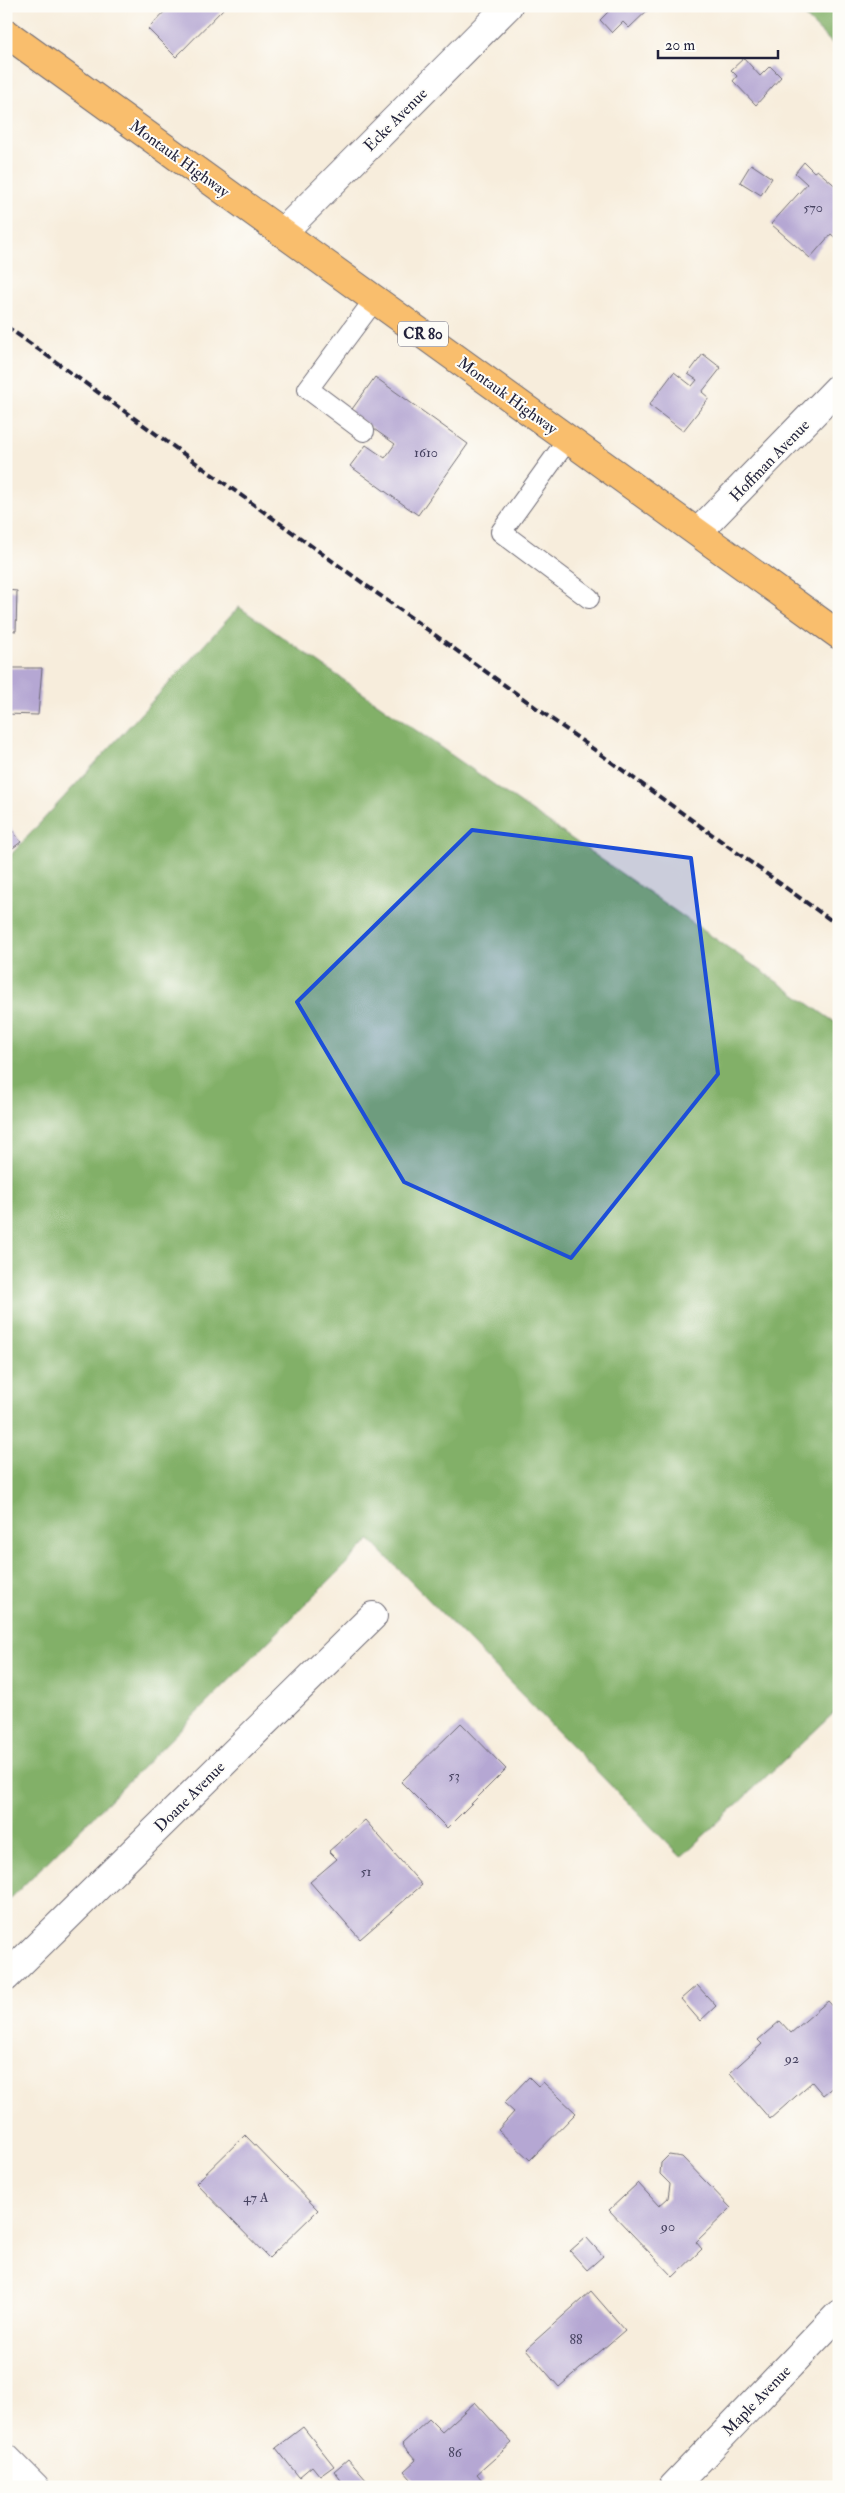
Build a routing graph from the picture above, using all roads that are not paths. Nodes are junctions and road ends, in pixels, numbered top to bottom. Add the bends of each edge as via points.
1 (508, 6) edge
2 (6, 33) edge
3 (283, 232) junction
4 (374, 299) junction
5 (839, 388) edge
6 (364, 431) dead end
7 (568, 439) junction
8 (698, 532) junction
9 (589, 598) dead end
10 (839, 635) edge
11 (373, 1616) dead end
12 (6, 1977) edge
13 (839, 2314) edge
14 (6, 2458) edge
15 (35, 2487) edge
16 (673, 2487) edge

1 - 3 street, Ecke Avenue
2 - 3 main road, Montauk Highway / CR 80
3 - 4 main road, Montauk Highway / CR 80
4 - 6 lane via 308,389
4 - 7 main road, Montauk Highway / CR 80
5 - 8 street, Hoffman Avenue
7 - 8 main road, Montauk Highway / CR 80
7 - 9 lane via 501,532
8 - 10 main road, Montauk Highway / CR 80
11 - 12 street, Doane Avenue
13 - 16 street, Maple Avenue
14 - 15 street

